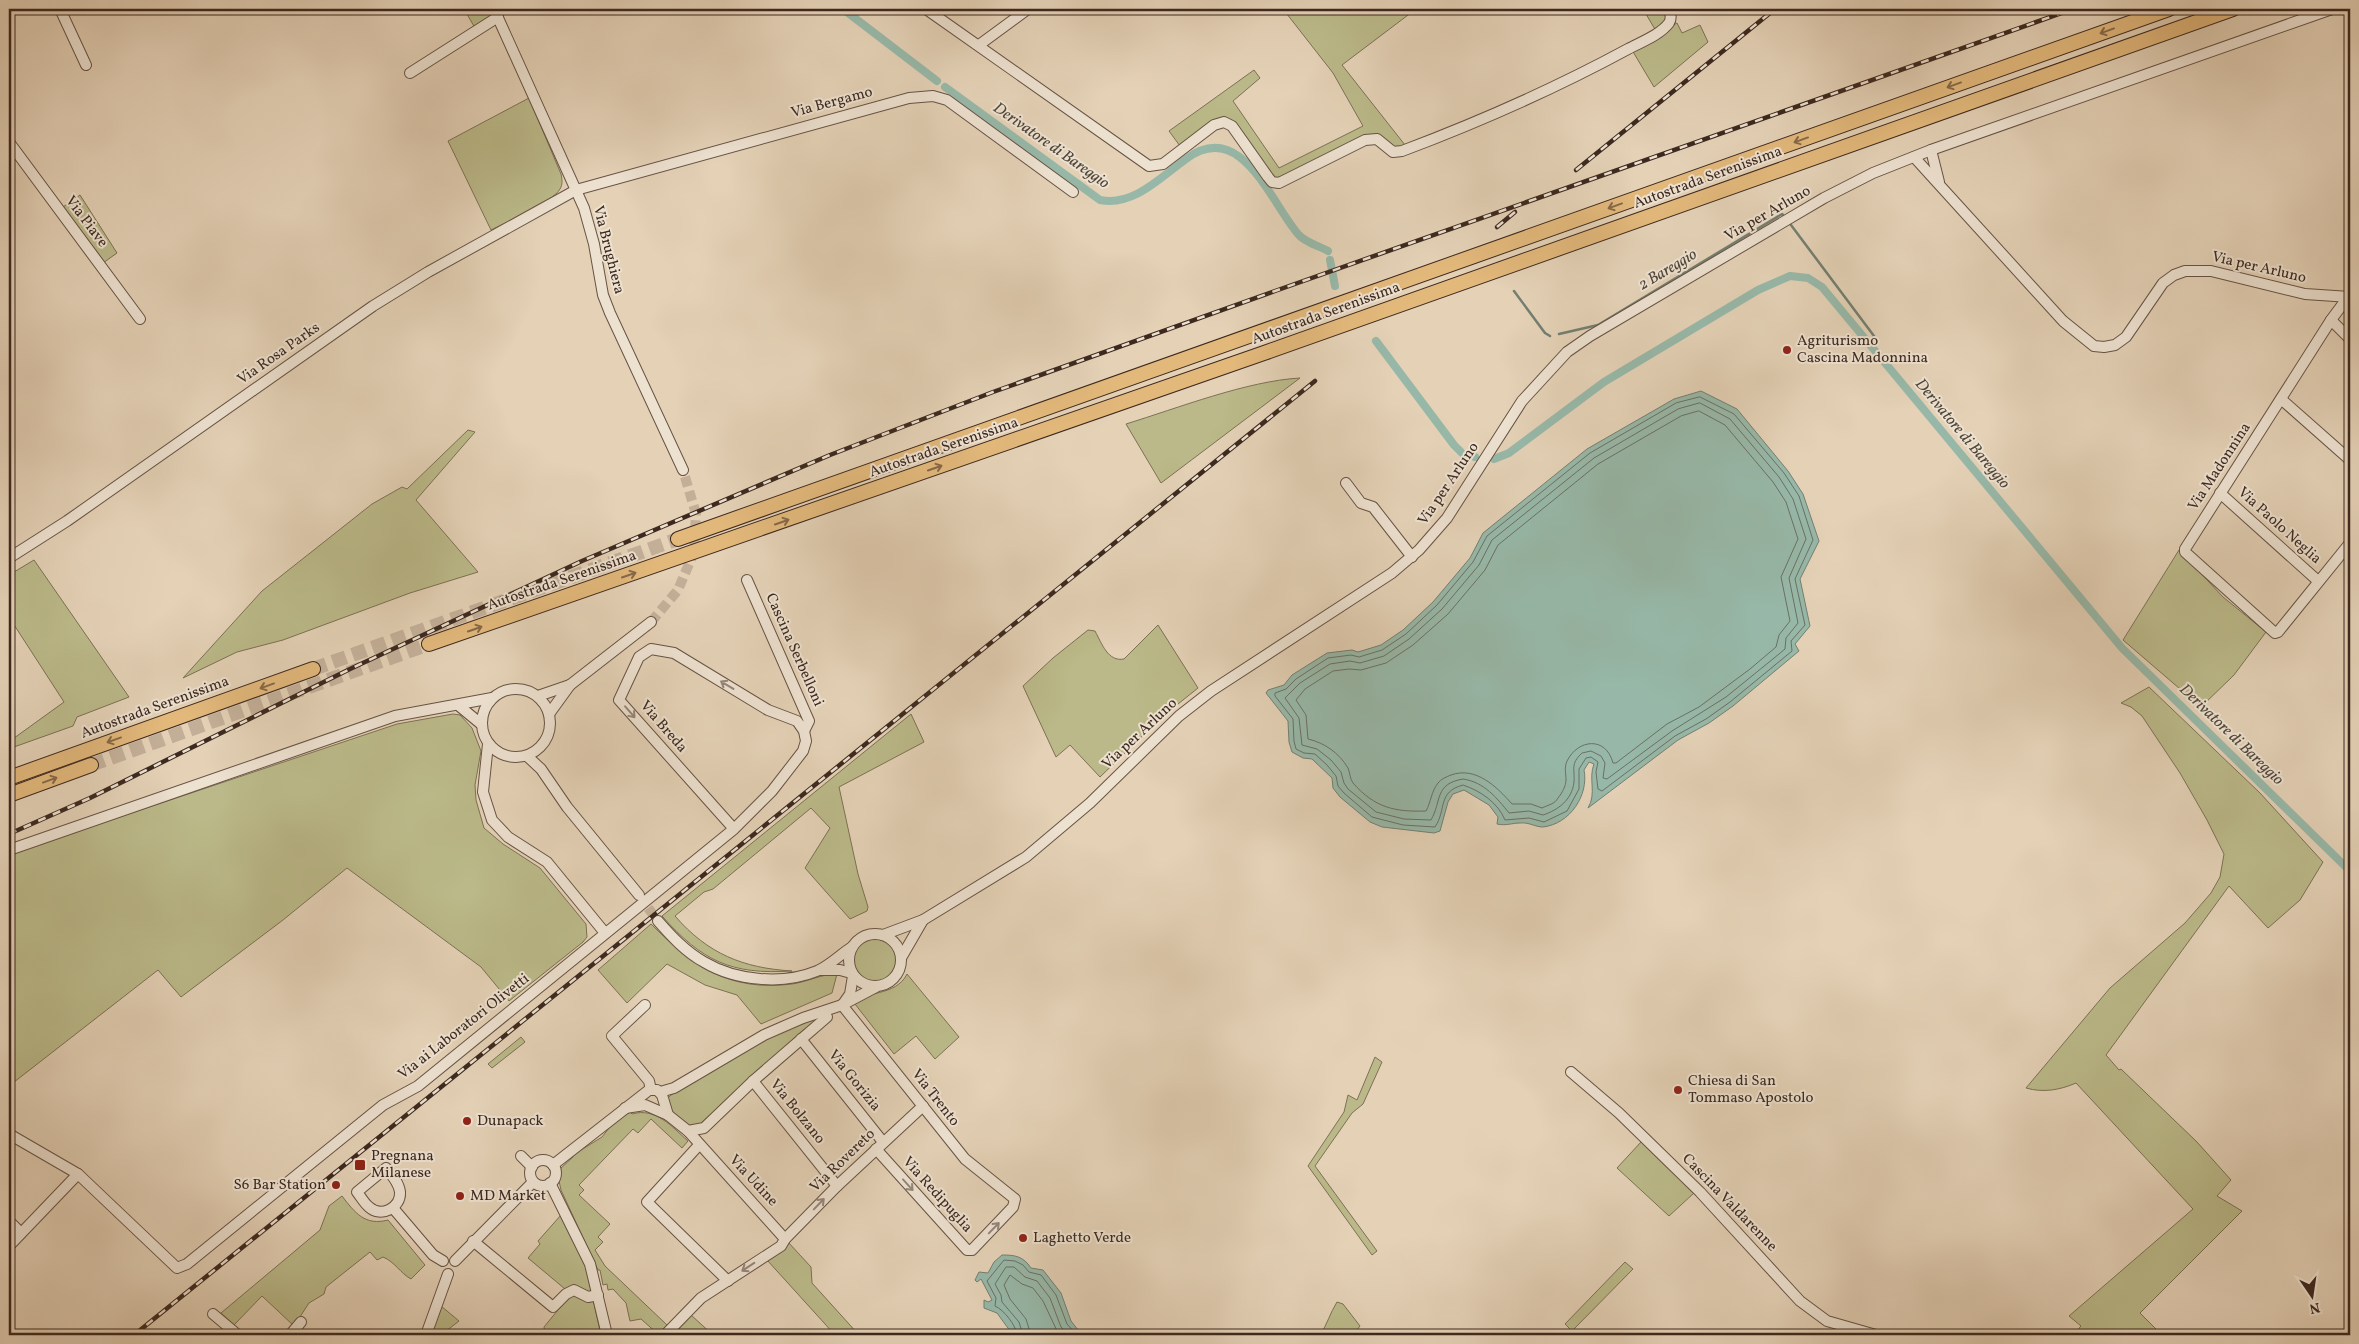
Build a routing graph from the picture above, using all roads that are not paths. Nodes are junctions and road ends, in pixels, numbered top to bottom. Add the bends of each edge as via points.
1 (60, 9) edge
2 (926, 9) edge
3 (946, 9) edge
4 (1028, 9) edge
5 (1669, 9) edge
6 (2169, 9) edge
7 (2233, 9) edge
8 (2332, 9) edge
9 (496, 13) edge
10 (937, 16) junction
11 (979, 45) junction
12 (86, 64) dead end
13 (410, 73) dead end
14 (9, 142) edge
15 (1931, 150) junction
16 (1913, 157) junction
17 (1939, 183) junction
18 (576, 190) junction
19 (1073, 192) dead end
20 (2349, 297) edge
21 (140, 320) dead end
22 (2331, 320) junction
23 (2350, 338) edge
24 (2281, 399) junction
25 (2350, 460) edge
26 (683, 470) tunnel mouth
27 (1346, 483) dead end
28 (2220, 493) junction
29 (678, 539) tunnel mouth
30 (2350, 543) edge
31 (1412, 557) junction
32 (9, 558) edge
33 (747, 580) dead end
34 (2318, 581) junction
35 (652, 622) tunnel mouth
36 (429, 644) tunnel mouth
37 (313, 669) tunnel mouth
38 (570, 685) junction
39 (538, 696) junction
40 (492, 698) junction
41 (458, 705) junction
42 (549, 714) junction
43 (481, 724) junction
44 (804, 731) junction
45 (488, 744) junction
46 (540, 748) junction
47 (527, 756) junction
48 (509, 757) junction
49 (92, 765) tunnel mouth
50 (486, 769) junction
51 (541, 769) junction
52 (9, 778) edge
53 (9, 795) edge
54 (734, 830) junction
55 (9, 850) edge
56 (639, 895) tunnel mouth
57 (923, 920) junction
58 (658, 921) tunnel mouth
59 (605, 933) junction
60 (882, 935) junction
61 (852, 947) junction
62 (901, 958) junction
63 (820, 970) junction
64 (852, 974) junction
65 (876, 987) junction
66 (646, 1005) dead end
67 (842, 1005) junction
68 (827, 1017) dead end
69 (801, 1039) junction
70 (1571, 1072) dead end
71 (753, 1081) junction
72 (654, 1099) junction
73 (923, 1106) junction
74 (688, 1131) junction
75 (9, 1134) edge
76 (699, 1145) junction
77 (880, 1146) junction
78 (521, 1156) dead end
79 (552, 1165) junction
80 (532, 1167) junction
81 (78, 1174) junction
82 (533, 1182) junction
83 (550, 1184) junction
84 (837, 1186) junction
85 (1014, 1199) joint
86 (393, 1208) junction
87 (9, 1222) edge
88 (21, 1233) junction
89 (785, 1238) junction
90 (473, 1241) junction
91 (9, 1246) edge
92 (455, 1260) junction
93 (443, 1262) junction
94 (448, 1274) junction
95 (728, 1281) junction
96 (598, 1295) junction
97 (213, 1314) dead end
98 (301, 1322) dead end
99 (238, 1335) edge
100 (290, 1335) edge
101 (426, 1335) edge
102 (607, 1335) edge
103 (665, 1335) edge
104 (1876, 1335) edge

1 - 12 street
2 - 10 street
3 - 10 street
4 - 11 street
5 - 11 street via 1669,23 1652,36 1595,67 1495,112 1402,151 1393,152 1377,139 1365,140 1279,183 1270,180 1232,126 1224,122 1214,124 1163,164 1149,166
6 -> 29 highway, Autostrada Serenissima
36 -> 7 highway, Autostrada Serenissima via 1255,356
8 - 15 street
9 - 13 street
9 - 18 street, Via Brughiera
10 - 11 street
14 - 21 street, Via Piave
15 - 16 street
15 - 17 street, Via per Arluno
16 - 17 street, Via per Arluno
16 - 31 street, Via per Arluno via 1872,173 1824,198 1567,352 1522,401 1447,518
17 - 20 street, Via per Arluno via 2063,321 2094,346 2116,345 2126,337 2163,283 2185,271 2211,271 2305,294
18 - 19 street, Via Bergamo via 926,95 947,100
18 - 26 street, Via Brughiera via 589,225 610,313
18 - 32 street, Via Rosa Parks via 373,306 75,516
20 - 22 street, Via Madonnina
22 - 23 street
22 - 24 street, Via Madonnina
24 - 25 street
24 - 28 street, Via Madonnina
27 - 31 street via 1361,503 1374,508
28 - 34 street, Via Paolo Neglia
28 - 34 street, Via Madonnina via 2185,552 2275,633
30 - 34 street
31 - 57 street, Via per Arluno via 1211,691 1165,728 1090,803 1026,857
33 - 44 street, Cascina Serbelloni via 809,721
35 - 38 street
37 -> 52 highway, Autostrada Serenissima
38 - 39 street
38 - 42 street
39 - 40 street via 520,689 500,692
39 - 42 street
40 - 41 street
40 - 43 street via 486,705
41 - 43 street
41 - 55 street via 395,716
42 - 46 street via 549,732
43 - 45 street
44 - 54 street, Via ai Laboratori Olivetti via 803,751 772,791
44 -> 54 street, Via Breda via 796,721 768,710 674,653 652,649 639,657 619,700
45 - 48 street
45 - 50 street
46 - 47 street
46 - 51 street
47 - 48 street
47 - 51 street
48 - 50 street via 499,759
53 -> 49 highway
50 - 59 street via 483,792 492,820 508,837 548,862
51 - 56 street via 567,807
54 - 59 street, Via ai Laboratori Olivetti
57 - 60 street, Via per Arluno
57 - 62 street, Via per Arluno
58 - 63 street via 698,958 730,973 780,979
59 - 81 street, Via ai Laboratori Olivetti via 418,1086 383,1105 187,1264 177,1268
60 - 61 street, Via per Arluno via 864,936
60 - 62 street via 897,945
61 - 63 street, Via per Arluno
61 - 64 street via 849,956
62 - 65 street, Via per Arluno via 899,972 893,980
63 - 64 street
64 - 65 street via 862,984
64 - 67 street via 850,994
65 - 67 street, Via per Arluno
66 - 72 street via 612,1036 649,1081
67 - 72 street, Via per Arluno via 764,1035
67 - 73 street, Via Trento
68 - 69 street
69 - 71 street
69 - 77 street, Via Gorizia
70 - 104 street, Cascina Valdarenne via 1619,1113 1700,1192 1800,1301 1819,1317
71 - 74 street via 704,1128
71 - 84 street, Via Bolzano
72 - 74 street, Via Udine via 668,1116
72 - 79 street, Via per Arluno via 625,1108
73 - 77 street, Via Rovereto
73 - 85 street, Via Trento via 965,1160
74 - 76 street, Via Udine
75 - 81 street, Via ai Laboratori Olivetti
76 - 89 street, Via Udine
76 - 95 street via 648,1202
77 - 84 street, Via Rovereto
77 -> 85 street, Via Redipuglia via 966,1250 972,1250 1013,1207
78 - 80 street
79 - 80 street via 542,1161
79 - 83 street via 555,1173
80 - 82 street
81 - 88 street
82 - 83 street
82 - 90 street
83 - 96 street via 590,1264
89 -> 84 street, Via Rovereto
86 - 86 street via 400,1193 398,1184 386,1168 357,1192 375,1211
86 - 93 street via 432,1255
87 - 88 street
88 - 91 street
89 -> 95 street, Via Rovereto via 780,1246
90 - 92 street
90 - 96 street via 553,1308 574,1290 588,1297
92 - 93 street via 448,1258
92 - 94 street via 455,1271
93 - 94 street via 442,1269
94 - 101 street
95 - 103 street, Via Rovereto via 701,1298
96 - 102 street
97 - 99 street
98 - 100 street

